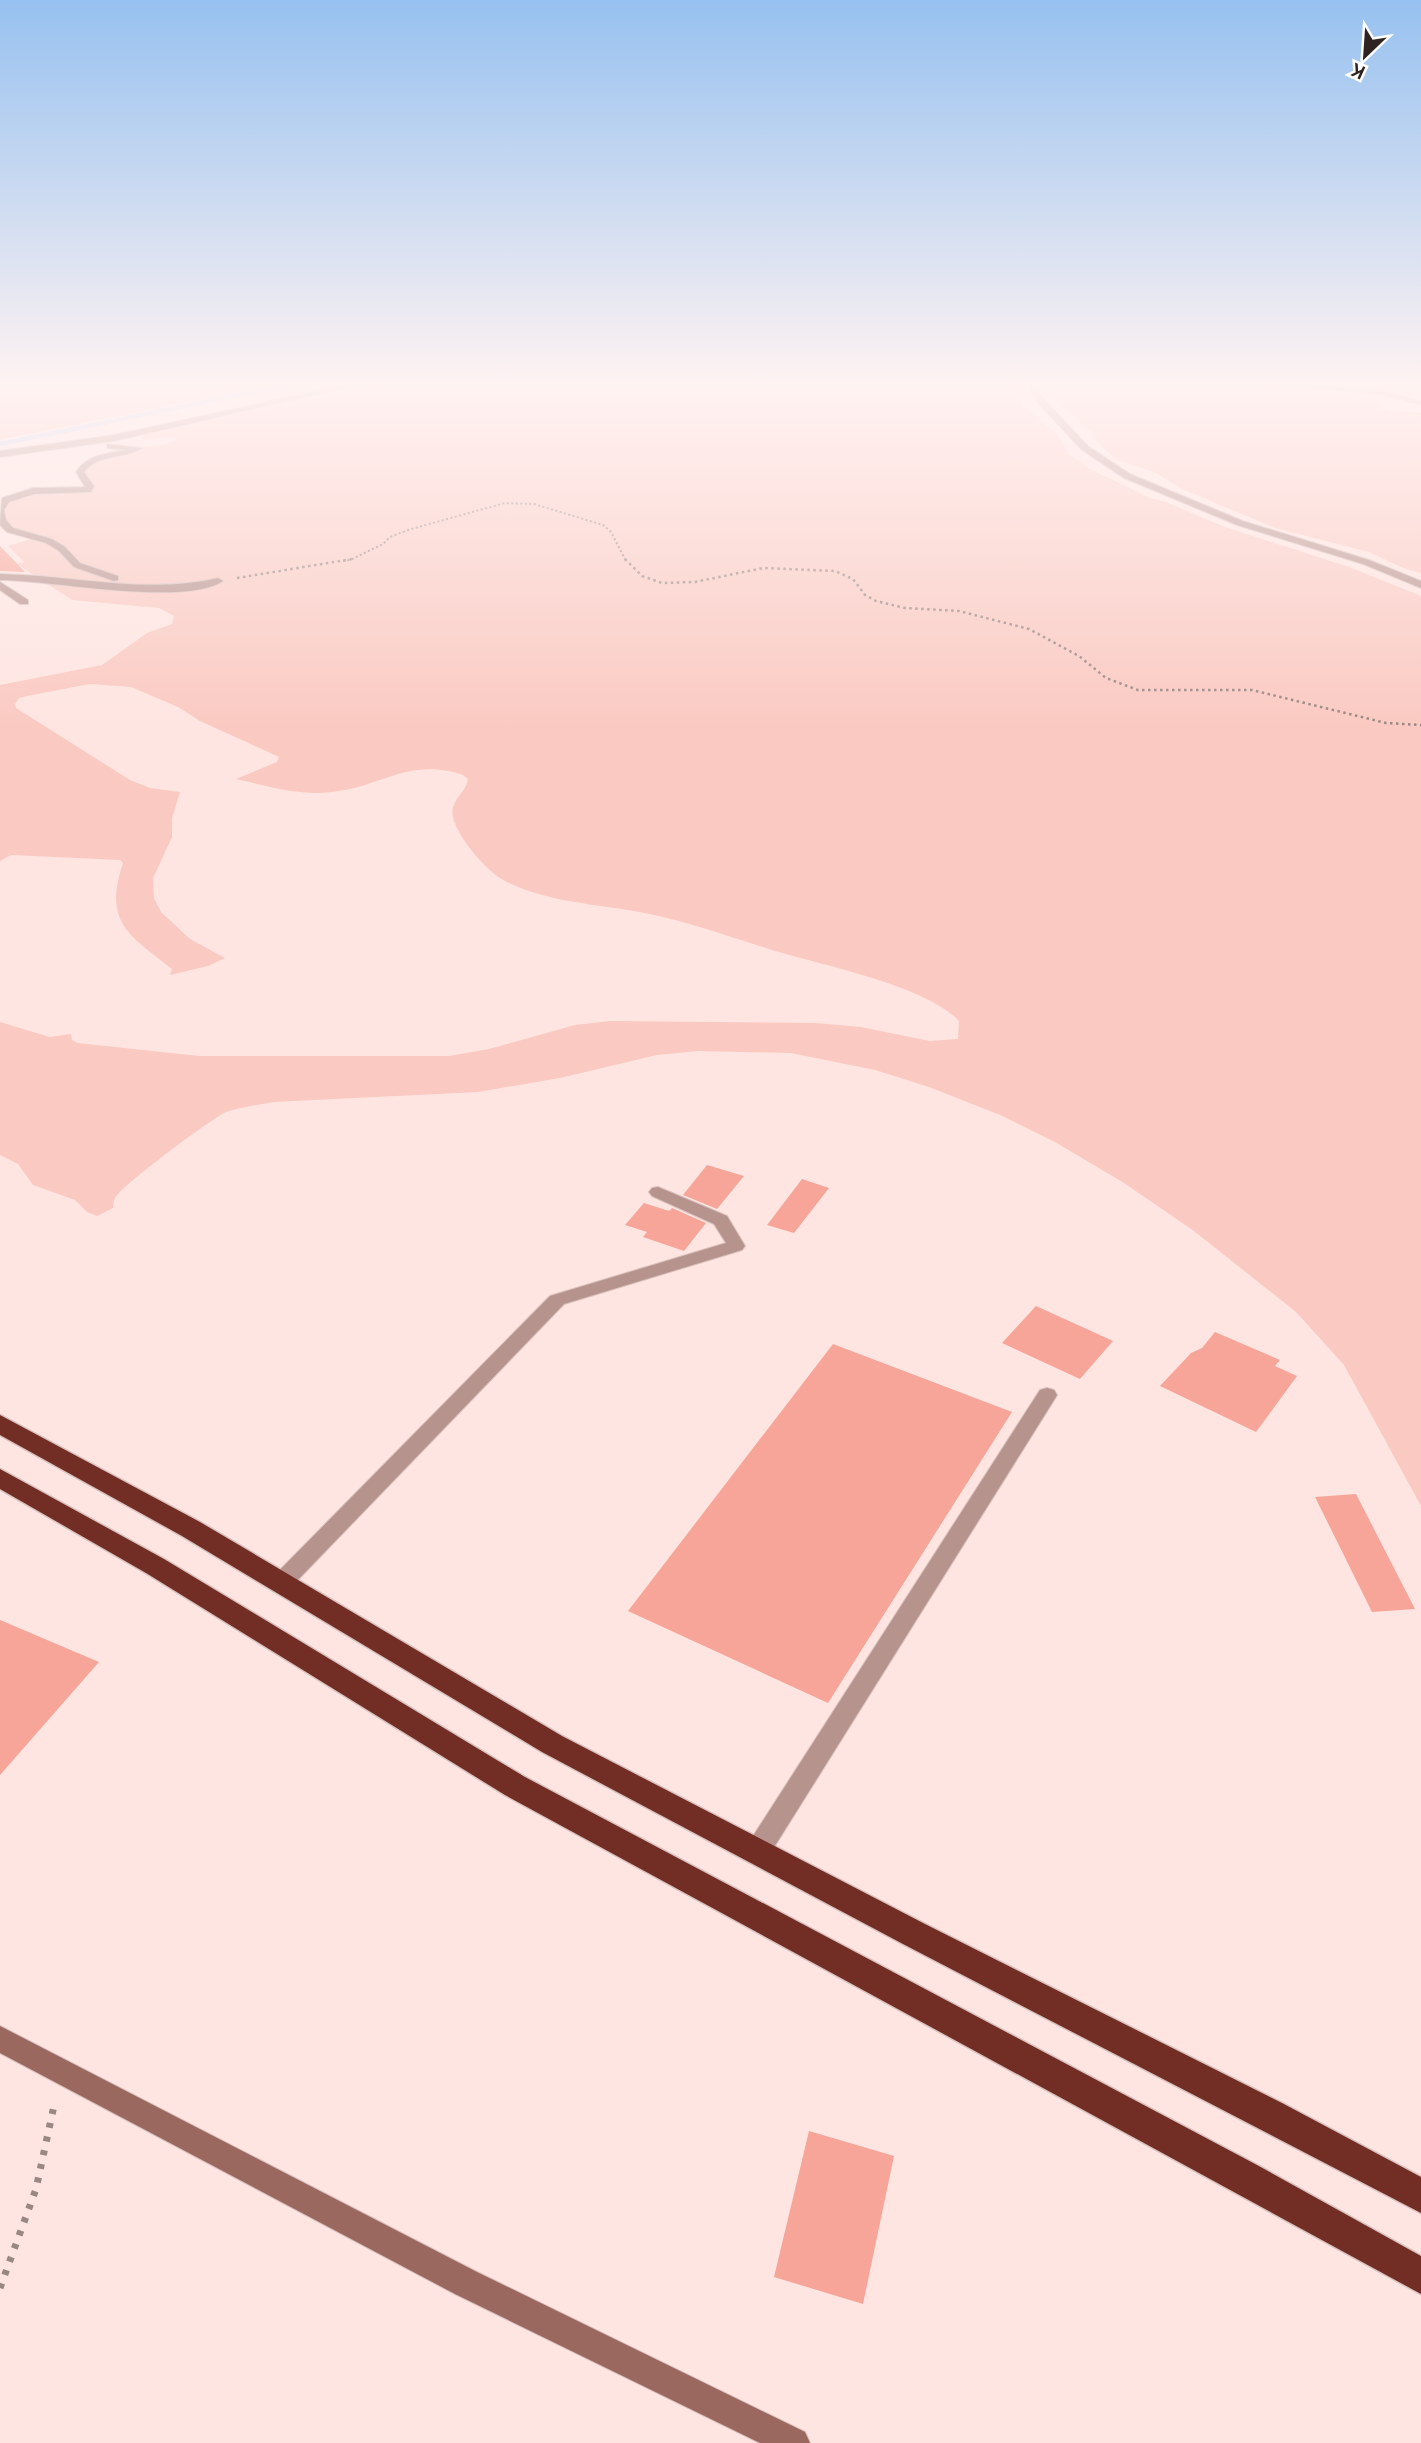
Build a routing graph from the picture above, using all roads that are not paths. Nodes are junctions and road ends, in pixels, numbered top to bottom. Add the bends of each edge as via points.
1 (1180, 498) edge
2 (0, 510) edge
3 (0, 577) edge
4 (218, 581) road end
5 (0, 585) edge
6 (1421, 585) edge
7 (172, 588) junction
8 (24, 602) dead end
9 (658, 1192) dead end
10 (1047, 1395) dead end
11 (0, 1424) edge
12 (0, 1478) edge
13 (281, 1583) junction
14 (757, 1852) junction
15 (0, 2039) edge
16 (1421, 2196) edge
17 (1421, 2276) edge
18 (794, 2443) edge

1 - 6 street
2 - 7 street via 7,528 49,541 84,569
3 - 7 street
4 - 7 street
5 - 8 street
9 - 13 street via 721,1220 736,1246 557,1300
10 - 14 street
11 - 13 highway
12 - 17 highway via 166,1573 515,1786
13 - 14 highway via 552,1744
14 - 16 highway
15 - 18 main road via 466,2283

